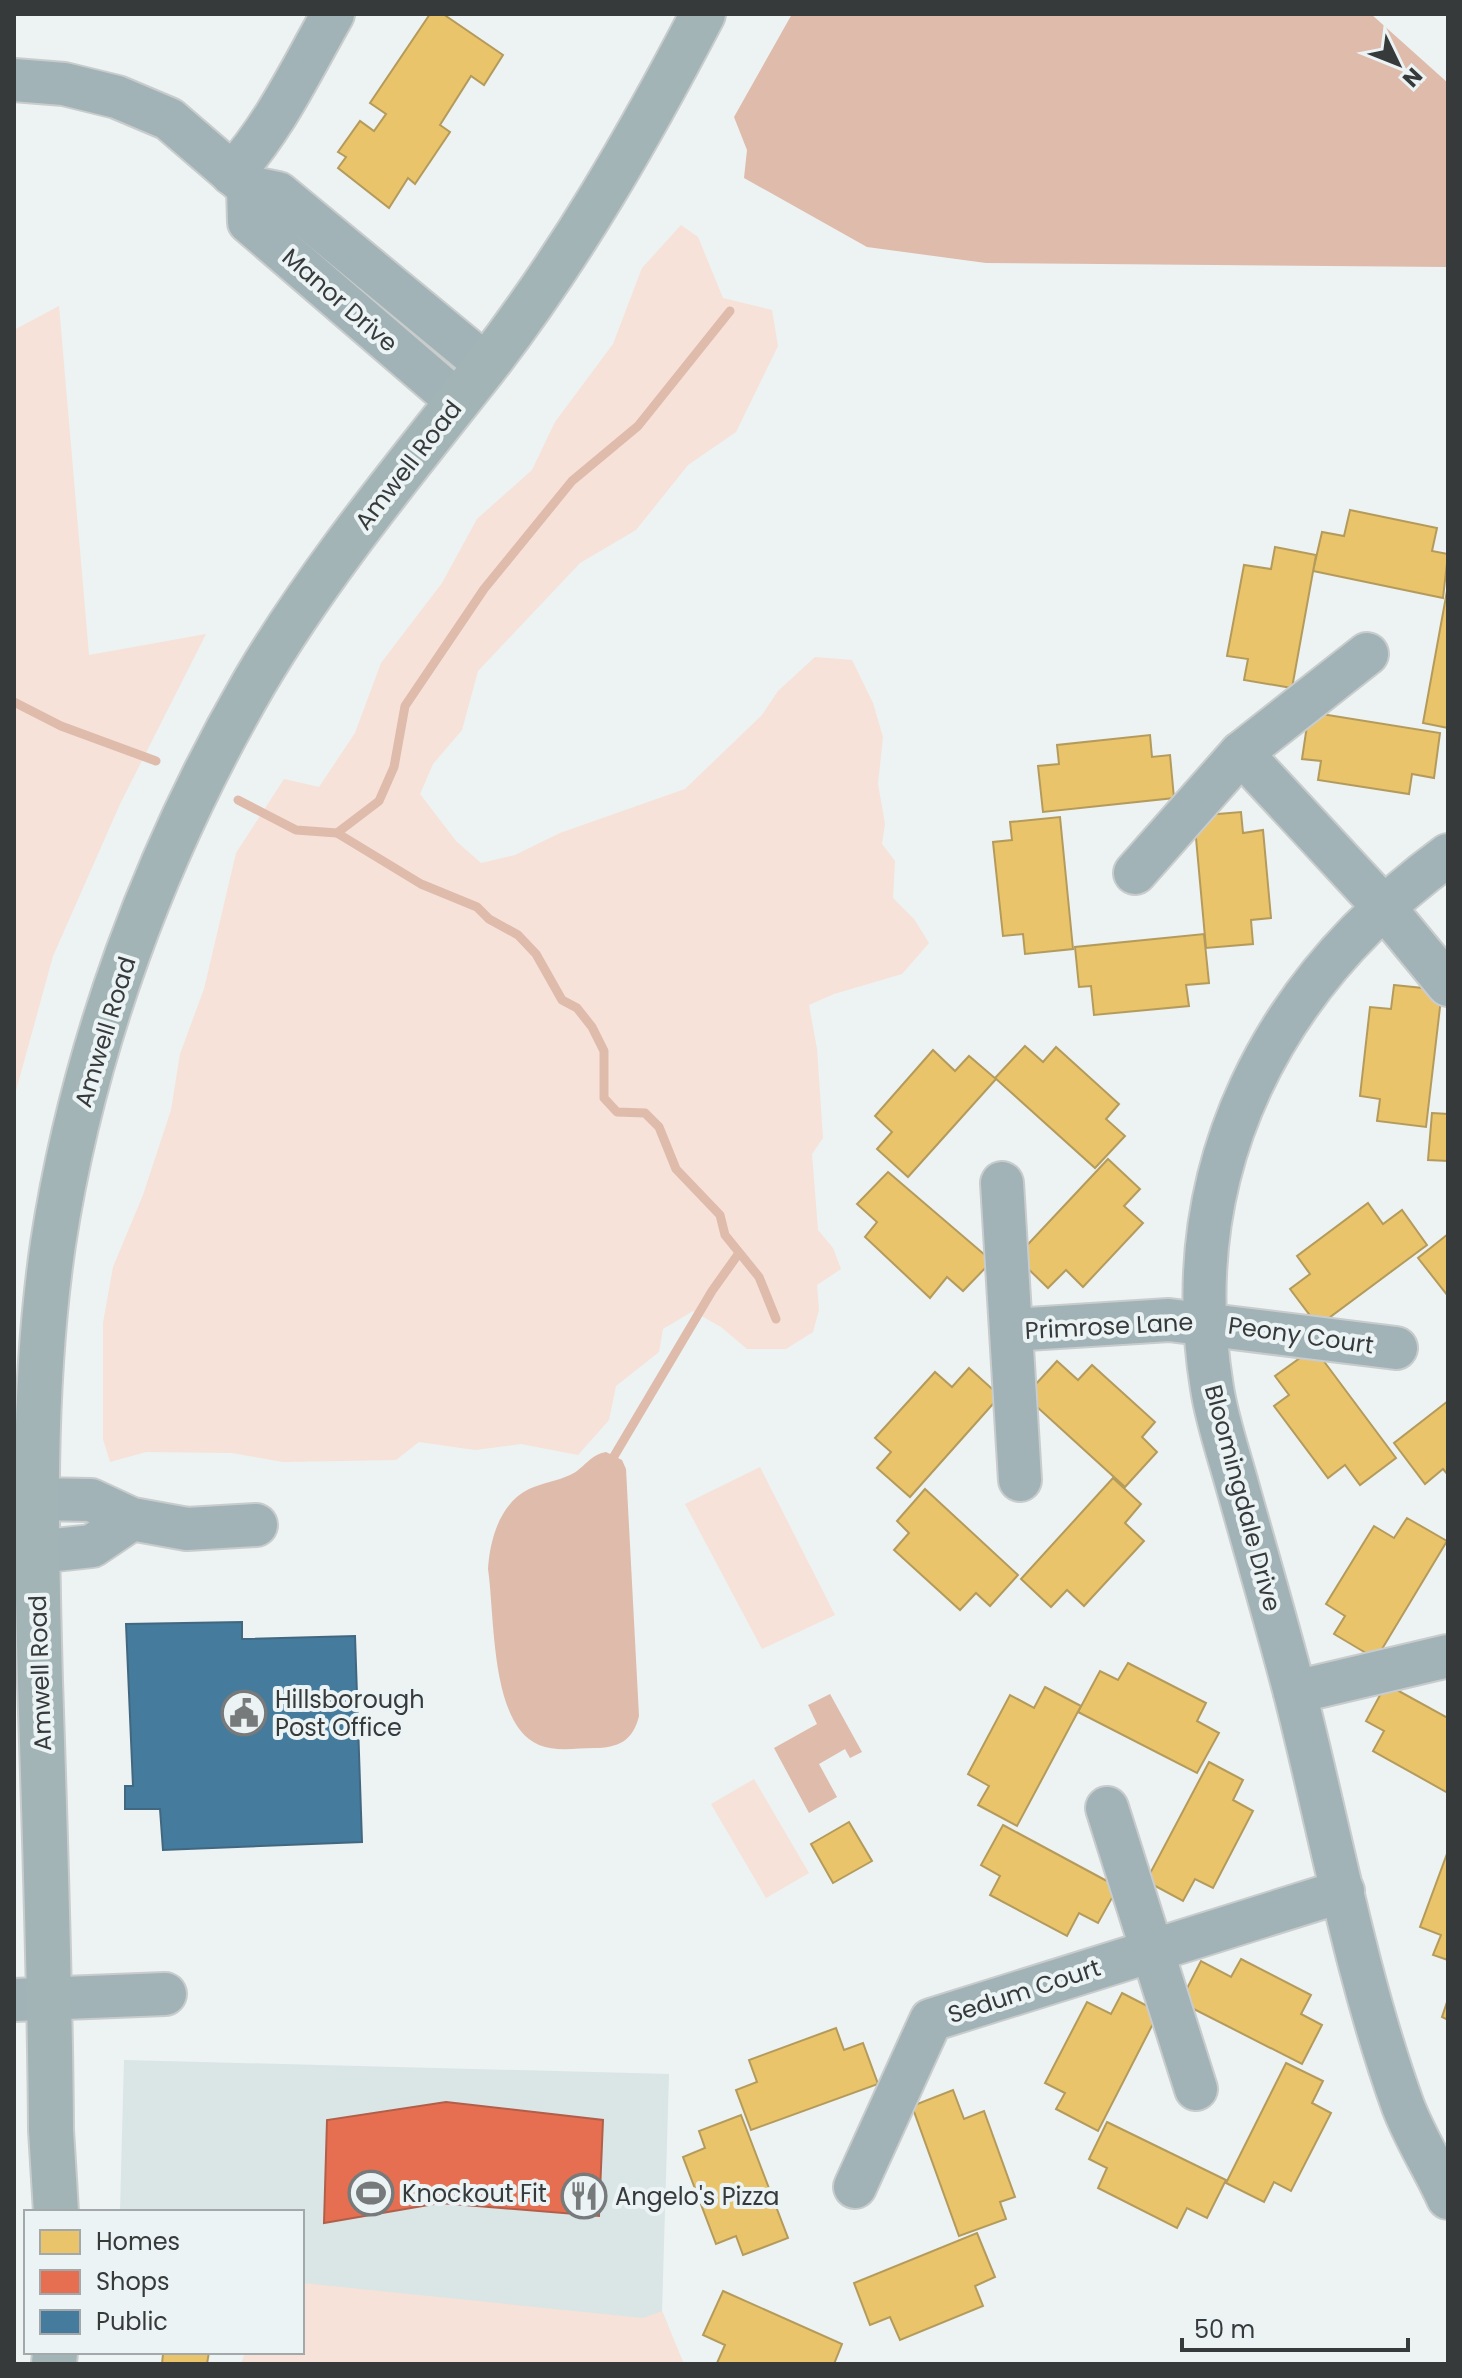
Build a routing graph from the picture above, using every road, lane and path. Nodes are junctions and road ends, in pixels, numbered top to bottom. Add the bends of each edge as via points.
1 (703, 14) edge
2 (325, 20) edge
3 (14, 80) edge
4 (240, 180) junction
5 (486, 365) junction
6 (457, 401) junction
7 (1367, 654) dead end
8 (1241, 753) junction
9 (1448, 855) edge
10 (1135, 873) dead end
11 (1382, 905) junction
12 (1448, 985) edge
13 (1002, 1183) dead end
14 (1206, 1321) junction
15 (1012, 1330) junction
16 (1396, 1348) dead end
17 (1020, 1480) dead end
18 (36, 1499) junction
19 (132, 1519) junction
20 (256, 1525) dead end
21 (37, 1552) junction
22 (1448, 1656) edge
23 (1295, 1692) junction
24 (1107, 1808) dead end
25 (1343, 1891) junction
26 (1155, 1949) junction
27 (165, 1994) dead end
28 (32, 2000) edge
29 (1196, 2089) dead end
30 (1445, 2185) edge
31 (855, 2187) dead end
32 (56, 2210) edge

1 - 5 main road, Amwell Road via 628,155 568,252
2 - 4 street via 290,97
3 - 4 street, Manor Drive via 117,97 169,119
4 - 5 street, Manor Drive via 278,193
4 - 6 street, Manor Drive via 249,222
5 - 6 main road, Amwell Road
6 - 18 main road, Amwell Road via 319,582 258,676 175,833 139,926 77,1121 54,1239 44,1320
7 - 8 street
8 - 10 street
8 - 11 street
9 - 11 street, Bloomingdale Drive
11 - 12 street
11 - 14 street, Bloomingdale Drive via 1292,1010 1256,1070 1234,1121 1216,1181 1207,1243
13 - 15 street
14 - 15 street, Primrose Lane
14 - 16 street, Peony Court via 1244,1331
14 - 23 street, Bloomingdale Drive via 1212,1389
15 - 17 street
18 - 19 street via 91,1500
18 - 21 main road, Amwell Road
19 - 20 street via 187,1529
19 - 21 street via 92,1546
21 - 28 main road, Amwell Road
22 - 23 street
23 - 25 street, Bloomingdale Drive
24 - 26 street
25 - 26 street, Sedum Court
25 - 30 street, Bloomingdale Drive via 1404,2108
26 - 29 street
26 - 31 street, Sedum Court via 931,2020
27 - 28 street
28 - 32 main road, Amwell Road via 51,2130

